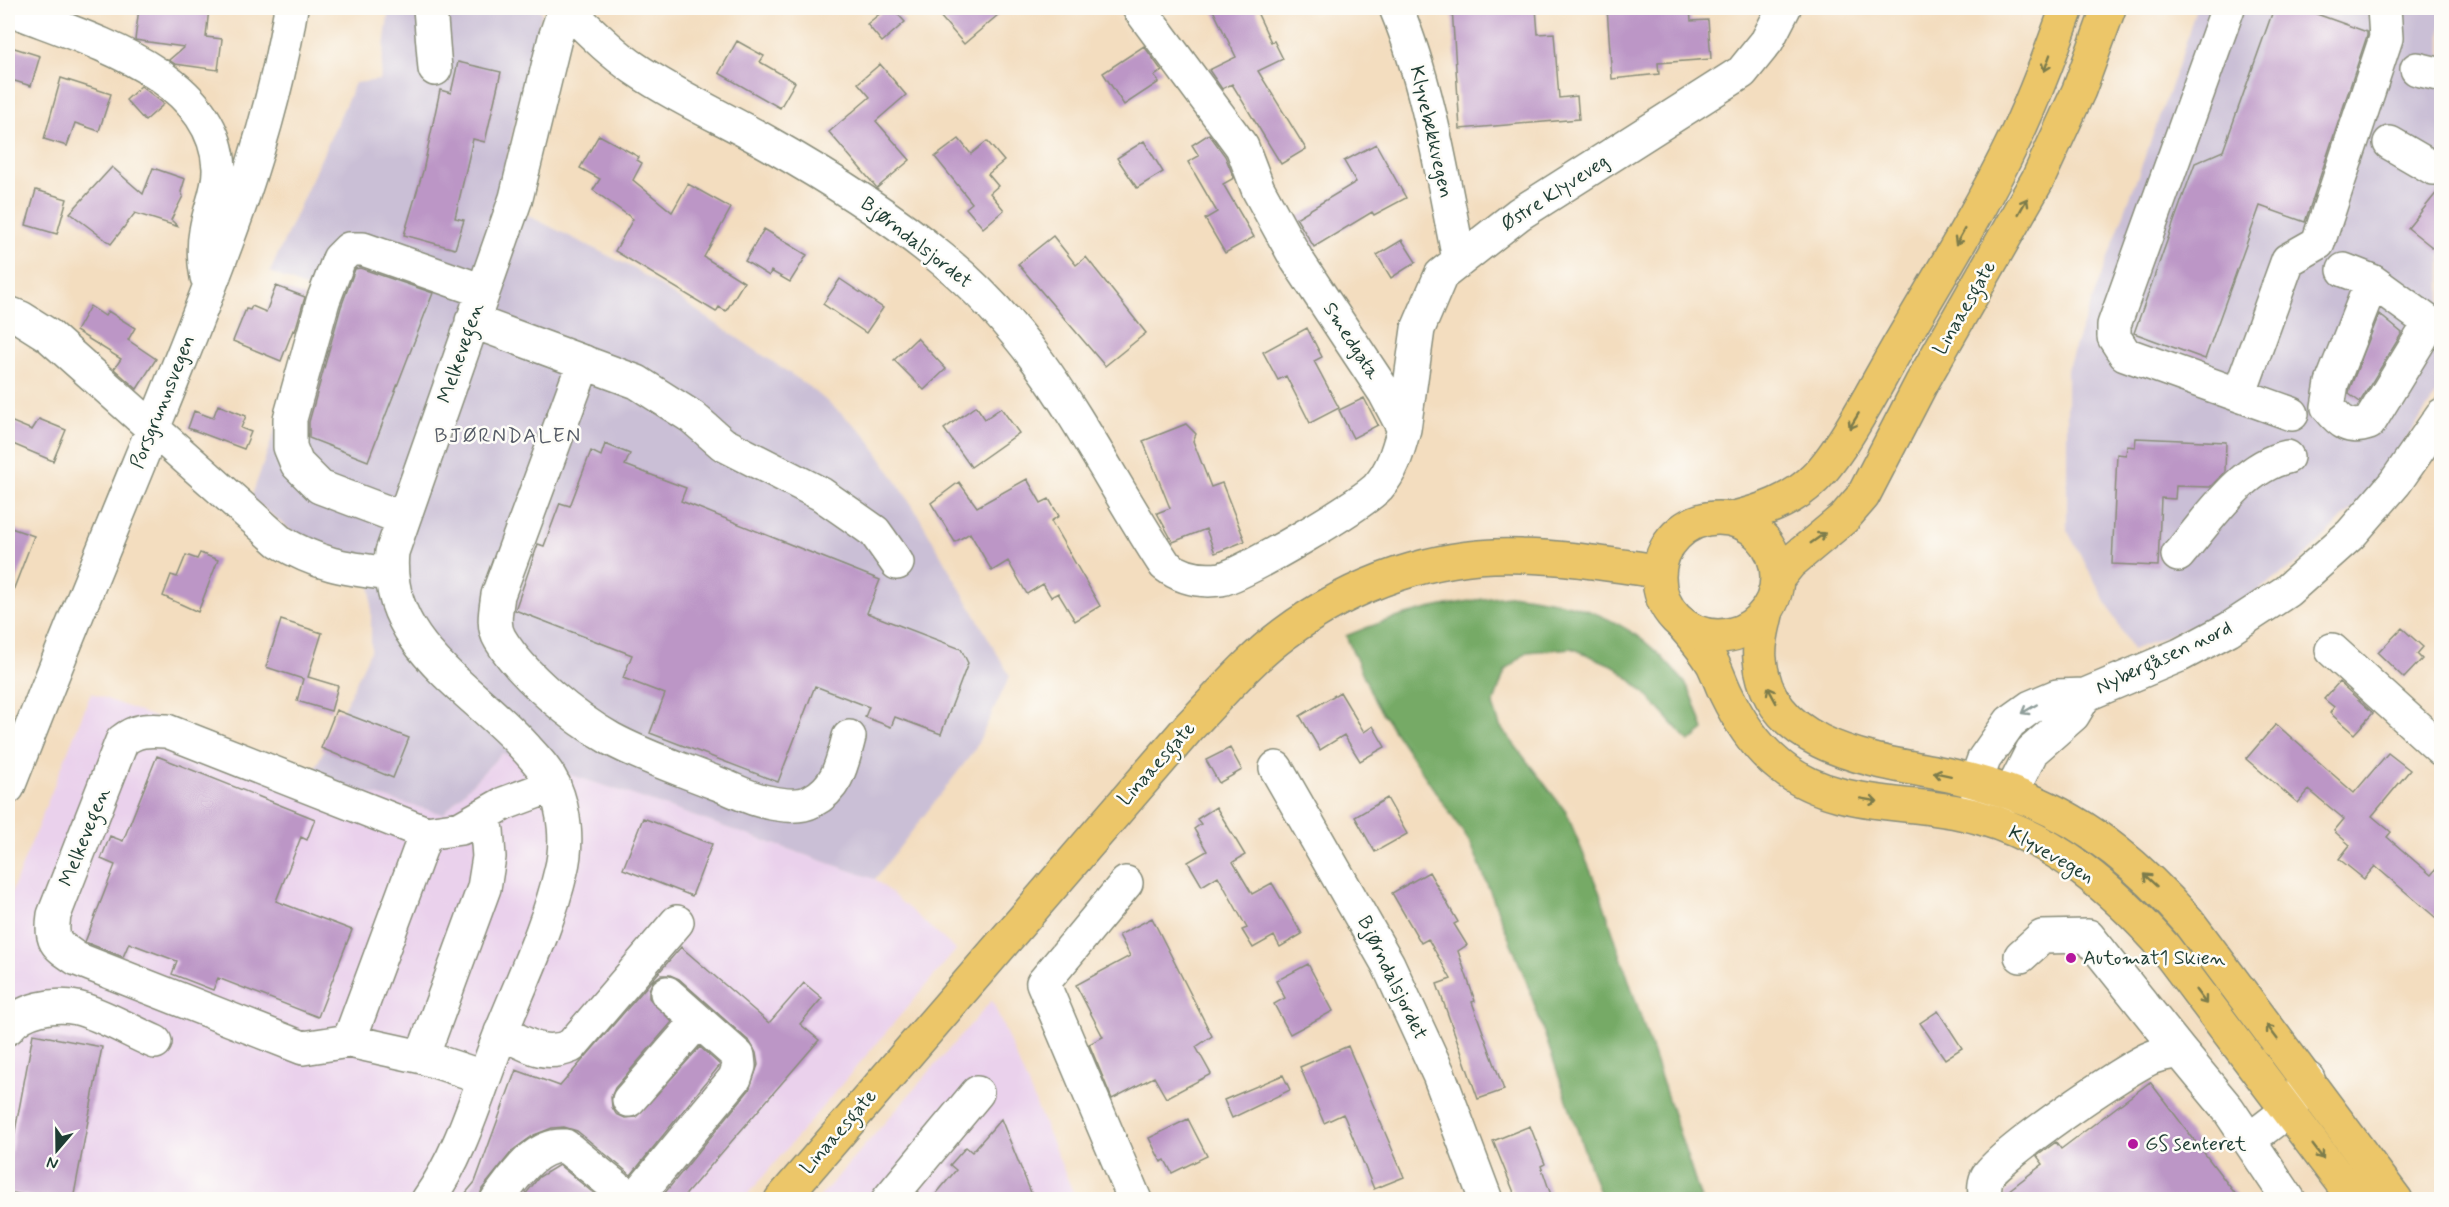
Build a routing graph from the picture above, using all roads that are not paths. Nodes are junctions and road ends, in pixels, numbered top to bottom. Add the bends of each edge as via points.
1 (8, 8) edge
2 (291, 8) edge
3 (430, 8) edge
4 (566, 8) edge
5 (1139, 8) edge
6 (1396, 8) edge
7 (1784, 8) edge
8 (2067, 8) edge
9 (2109, 8) edge
10 (2228, 8) edge
11 (2384, 8) edge
12 (435, 69) dead end
13 (2390, 143) dead end
14 (2433, 168) dead end
15 (2318, 243) junction
16 (1459, 259) junction
17 (2355, 269) dead end
18 (210, 288) junction
19 (478, 306) junction
20 (8, 313) edge
21 (584, 362) junction
22 (2239, 395) junction
23 (2292, 414) dead end
24 (2442, 415) edge
25 (152, 429) junction
26 (1404, 429) junction
27 (2287, 457) dead end
28 (402, 518) junction
29 (1730, 519) junction
30 (2178, 555) dead end
31 (897, 562) dead end
32 (1658, 571) junction
33 (390, 574) junction
34 (1772, 595) junction
35 (1683, 625) junction
36 (2332, 650) dead end
37 (2085, 695) junction
38 (849, 737) dead end
39 (2442, 750) edge
40 (1276, 768) dead end
41 (1976, 781) junction
42 (554, 784) junction
43 (8, 787) edge
44 (2011, 793) junction
45 (478, 818) junction
46 (1980, 818) junction
47 (426, 833) junction
48 (1126, 883) dead end
49 (677, 922) dead end
50 (2021, 956) dead end
51 (666, 993) dead end
52 (698, 1021) junction
53 (8, 1028) edge
54 (501, 1032) junction
55 (349, 1041) junction
56 (155, 1042) dead end
57 (2180, 1051) junction
58 (422, 1057) junction
59 (483, 1077) junction
60 (2308, 1078) junction
61 (2266, 1083) junction
62 (977, 1093) dead end
63 (629, 1100) dead end
64 (2228, 1109) junction
65 (2287, 1111) junction
66 (2249, 1140) junction
67 (505, 1190) edge
68 (428, 1200) edge
69 (472, 1200) edge
70 (633, 1200) edge
71 (781, 1200) edge
72 (888, 1200) edge
73 (1135, 1200) edge
74 (1486, 1200) edge
75 (1986, 1200) edge
76 (2289, 1200) edge
77 (2355, 1200) edge
78 (2396, 1200) edge

1 - 18 street via 155,72 175,87 206,124 219,169 204,257
2 - 18 street, Porsgrunnsvegen via 282,67 268,120
3 - 12 street
4 - 19 street, Melkevegen via 555,38 516,198
4 - 26 street, Bjørndalsjordet via 633,67 866,203 942,259 1001,312 1042,364 1156,551 1175,573 1209,580 1233,575 1363,500 1390,471
5 - 26 street, Smedgata via 1242,147 1258,189 1297,260 1385,393
6 - 16 street, Klyvebekkvegen via 1415,59
7 - 16 street, Østre Klyveveg via 1767,41 1742,72 1519,214
8 -> 29 main road, Linaaesgate via 2014,139 1911,325 1827,463 1815,478 1787,499
34 -> 9 main road, Linaaesgate via 1797,555 1844,518 1863,496 1921,384 2038,179 2079,90
10 - 22 street via 2114,325 2114,337 2125,354
11 - 15 street via 2386,38
13 - 14 street
15 - 17 street
15 - 22 street via 2288,260
16 - 26 street, Østre Klyveveg via 1441,275 1418,329
18 - 25 street, Porsgrunnsvegen
19 - 21 street
19 - 28 street, Melkevegen
19 - 28 street via 363,249 348,249 339,259 323,301 290,419 290,447 297,464 320,487
20 - 25 street via 48,335
21 - 31 street via 637,382 692,417 723,444 821,494 875,532
21 - 38 street via 498,595 495,619 499,637 514,660 566,707 611,738 765,802 810,802 824,793 836,781
22 - 23 street
24 - 37 street, Nybergåsen nord via 2395,483 2358,526 2287,591 2180,655
25 - 33 street via 279,540 307,558
25 - 43 street, Porsgrunnsvegen
27 - 30 street via 2270,461 2253,473
28 - 33 street, Melkevegen
29 - 32 main road, Linaaesgate via 1713,517 1682,529 1666,548
29 - 34 main road, Linaaesgate via 1746,524 1770,547 1776,563
32 - 35 main road via 1663,601
32 - 71 main road, Linaaesgate via 1520,555 1452,561 1361,587 1283,635 1182,735
33 - 42 street, Melkevegen via 403,620 415,641 514,735
34 - 35 main road, Linaaesgate via 1755,624 1738,633 1700,634
41 -> 34 main road, Klyvevegen via 1857,756 1828,746 1789,720 1764,679 1760,658
35 -> 46 main road, Klyvevegen via 1715,667 1743,725 1780,767 1812,786 1842,795
36 - 39 street
37 -> 41 street, Nybergåsen nord via 2057,696 2010,722 1984,759
37 - 44 street, Nybergåsen nord via 2073,715 2032,751
40 - 74 street, Bjørndalsjordet via 1388,964 1439,1075
41 - 44 main road, Klyvevegen
41 - 46 street, Nybergåsen nord
42 - 45 street, Melkevegen
42 - 54 street, Melkevegen via 564,827 562,870
44 - 46 street, Nybergåsen nord
60 -> 44 main road, Klyvevegen via 2159,889 2126,858 2088,831
45 - 47 street, Melkevegen via 461,828
45 - 58 street via 487,830 489,857 484,888
46 -> 61 main road, Klyvevegen via 2008,828 2068,860 2138,917
47 - 55 street
47 - 55 street, Melkevegen via 167,732 146,729 133,732 123,741 54,915 56,945 77,959 303,1047
48 - 73 street via 1043,983
49 - 54 street via 571,1046 546,1052
50 - 57 street via 2042,937 2088,936
51 - 52 street
52 - 63 street
52 - 70 street via 738,1056 735,1078
53 - 56 street via 28,1013 52,1006 77,1008
54 - 59 street, Melkevegen
55 - 58 street, Melkevegen
57 - 64 street
57 - 75 street via 2153,1057 2115,1078 2004,1158 1987,1177
58 - 59 street, Melkevegen
59 - 68 street, Melkevegen via 454,1154
60 - 61 street
60 - 65 street
60 - 78 main road, Klyvevegen
61 - 64 street
61 - 65 main road, Klyvevegen
62 - 72 street
64 - 66 street
65 - 66 street
65 -> 77 main road, Klyvevegen
66 - 76 street
67 - 69 street via 482,1188
67 - 70 street via 541,1150 565,1146

